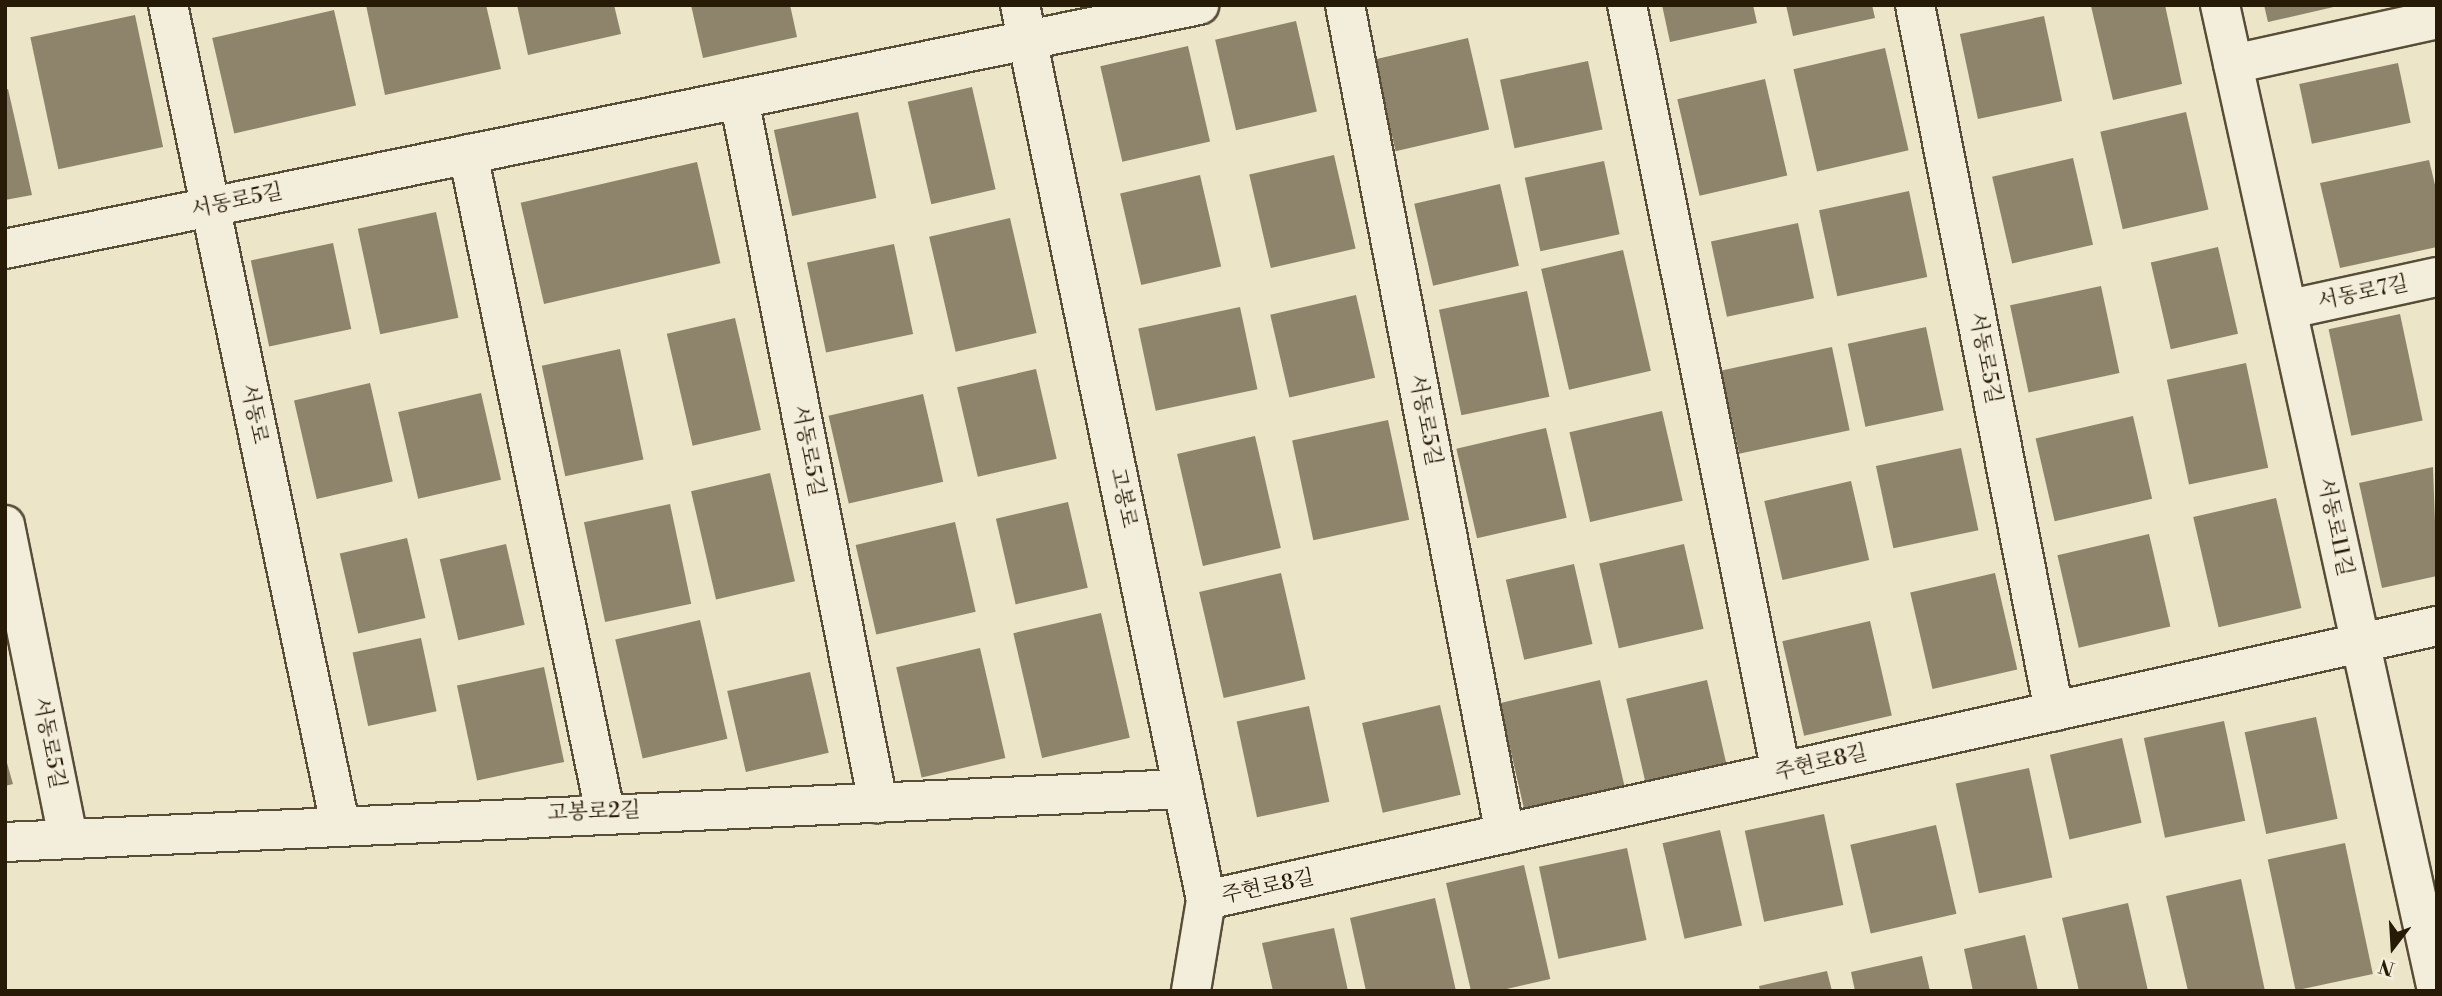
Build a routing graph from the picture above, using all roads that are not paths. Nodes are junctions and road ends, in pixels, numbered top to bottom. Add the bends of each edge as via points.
1 (167, 5) edge
2 (1199, 5) edge
3 (1345, 5) edge
4 (1627, 5) edge
5 (1915, 5) edge
6 (2220, 5) edge
7 (2437, 19) edge
8 (1024, 23) edge
9 (2233, 64) junction
10 (738, 99) junction
11 (468, 154) junction
12 (211, 206) junction
13 (5, 249) edge
14 (2437, 277) edge
15 (2290, 309) junction
16 (5, 525) edge
17 (2437, 626) edge
18 (2359, 643) junction
19 (2054, 711) junction
20 (1781, 772) junction
21 (1183, 789) junction
22 (878, 803) junction
23 (605, 811) junction
24 (340, 824) junction
25 (1505, 834) junction
26 (68, 838) junction
27 (5, 842) edge
28 (1206, 900) junction
29 (2437, 990) edge
30 (1191, 991) edge

1 - 12 street, 서동로
2 - 8 street, 서동로5길
3 - 25 street, 서동로5길
4 - 20 street
5 - 19 street, 서동로5길
6 - 9 street, 서동로11길
7 - 9 street
8 - 10 street, 서동로5길
8 - 21 street, 고봉로
9 - 15 street, 서동로11길
10 - 11 street, 서동로5길
10 - 22 street, 서동로5길
11 - 12 street, 서동로5길
11 - 23 street
12 - 13 street, 서동로5길
12 - 24 street, 서동로
14 - 15 street, 서동로7길
15 - 18 street, 서동로11길
16 - 26 street, 서동로5길
17 - 18 street, 주현로8길
18 - 19 street, 주현로8길
18 - 29 street, 서동로11길
19 - 20 street, 주현로8길
20 - 25 street, 주현로8길
21 - 22 street, 고봉로2길
21 - 28 street, 고봉로
22 - 23 street, 고봉로2길
23 - 24 street, 고봉로2길
24 - 26 street, 고봉로2길
25 - 28 street, 주현로8길
26 - 27 street, 고봉로2길
28 - 30 street, 고봉로

